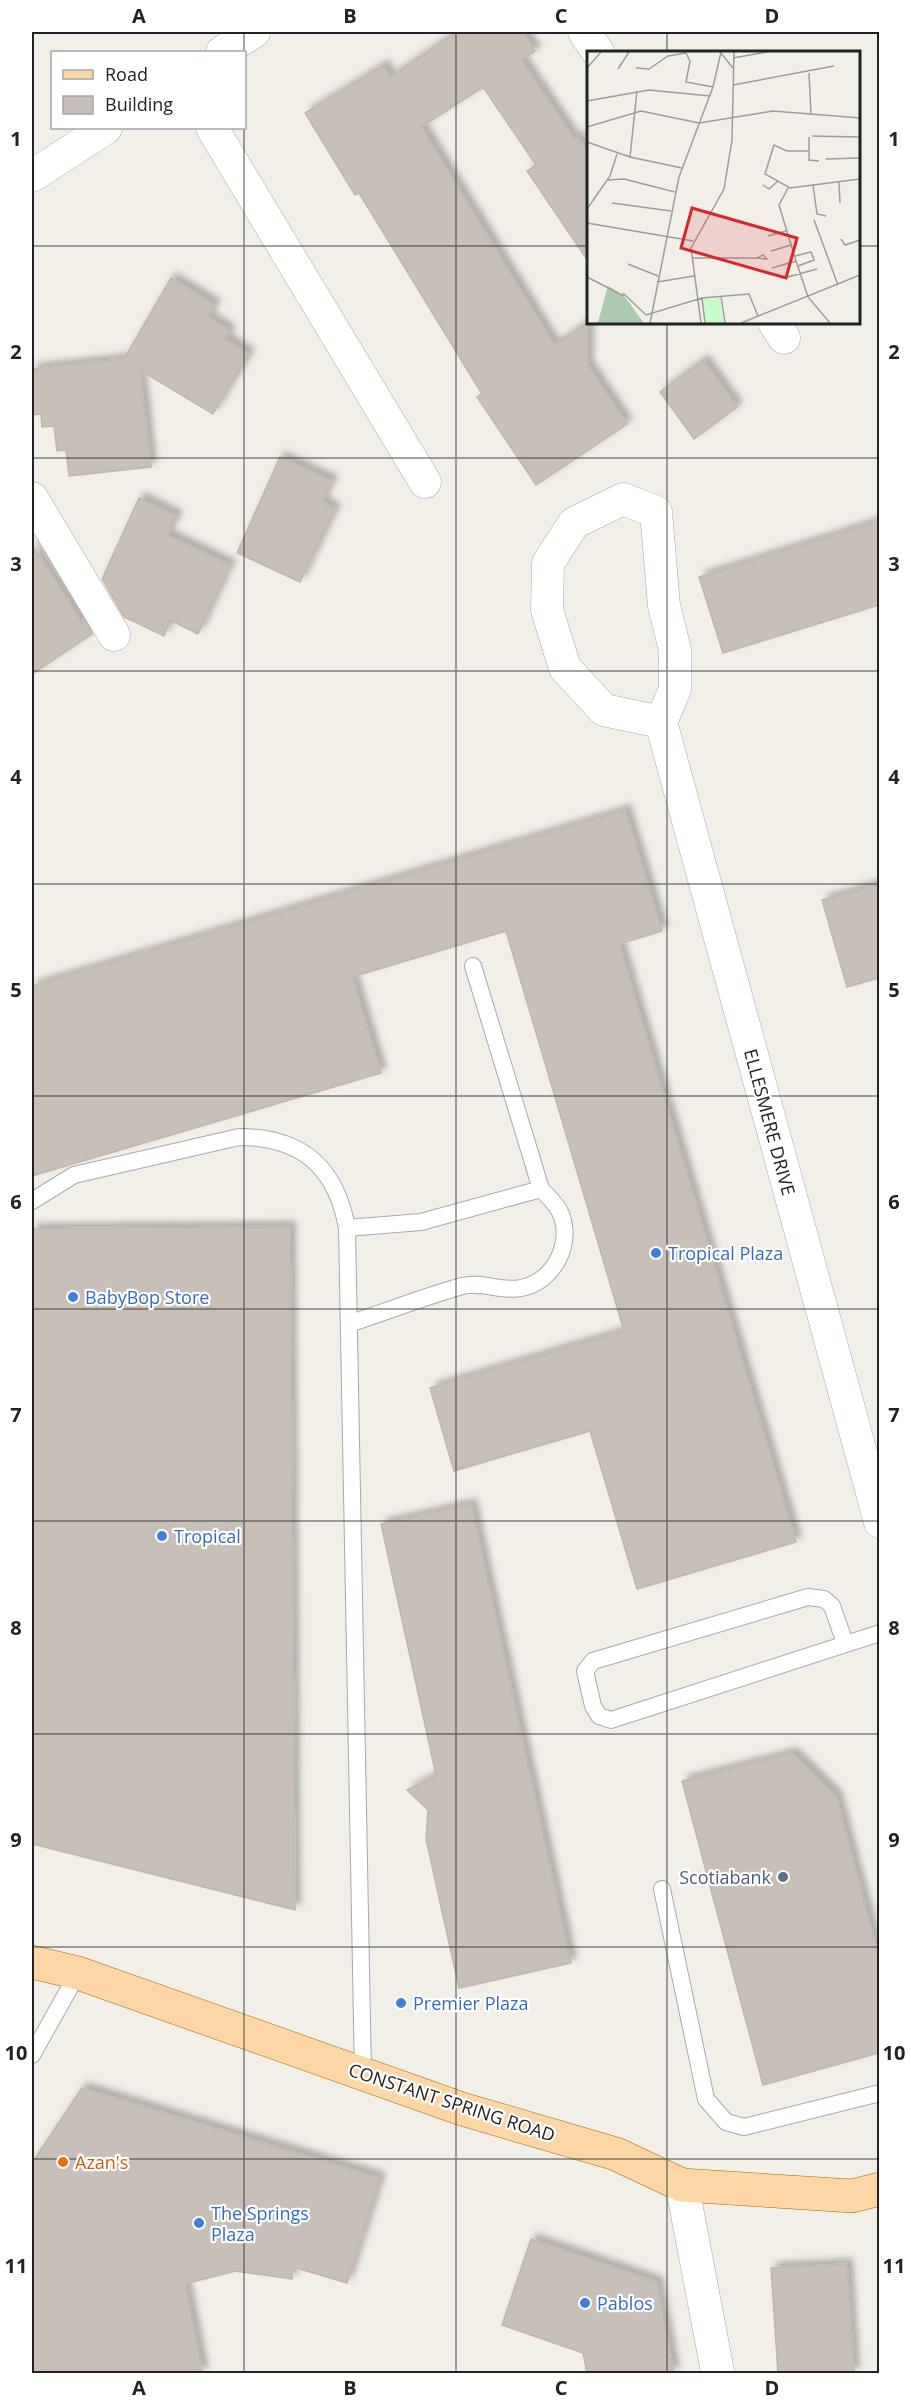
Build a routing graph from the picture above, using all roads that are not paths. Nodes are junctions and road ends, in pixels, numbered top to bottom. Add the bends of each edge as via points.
1 (254, 32) edge
2 (584, 32) edge
3 (224, 51) edge
4 (597, 51) edge
5 (104, 129) edge
6 (213, 129) edge
7 (32, 176) edge
8 (425, 482) dead end
9 (32, 498) edge
10 (114, 635) dead end
11 (661, 722) junction
12 (473, 966) dead end
13 (541, 1189) junction
14 (32, 1201) edge
15 (348, 1228) junction
16 (349, 1324) junction
17 (879, 1522) edge
18 (879, 1633) edge
19 (845, 1643) junction
20 (662, 1889) dead end
21 (32, 1962) edge
22 (78, 1973) junction
23 (32, 2055) edge
24 (363, 2074) junction
25 (879, 2092) edge
26 (682, 2185) junction
27 (879, 2189) edge
28 (718, 2373) edge

1 - 3 street
2 - 4 street
5 - 7 street
6 - 8 street
9 - 10 street
11 - 11 street via 675,689 675,650 664,606 656,512 623,499 574,523 548,563 548,610 565,668 604,710
11 - 17 street, ELLESMERE DRIVE
12 - 13 lane
13 - 15 lane via 421,1222
13 - 16 lane via 559,1210 564,1224 562,1252 556,1265 535,1284 521,1288 465,1285
14 - 15 lane via 74,1174 239,1137 262,1137 303,1152 321,1167 334,1185
15 - 16 lane
16 - 24 lane
18 - 19 lane
19 - 19 lane via 832,1606 824,1599 808,1598 593,1661 585,1671 593,1706 599,1716 611,1720
20 - 25 lane via 706,2099 726,2122 744,2127
21 - 22 main road, CONSTANT SPRING ROAD
22 - 23 lane
22 - 24 main road, CONSTANT SPRING ROAD
24 - 26 main road, CONSTANT SPRING ROAD via 462,2109 616,2154
26 - 27 main road, CONSTANT SPRING ROAD via 852,2196
26 - 28 street

